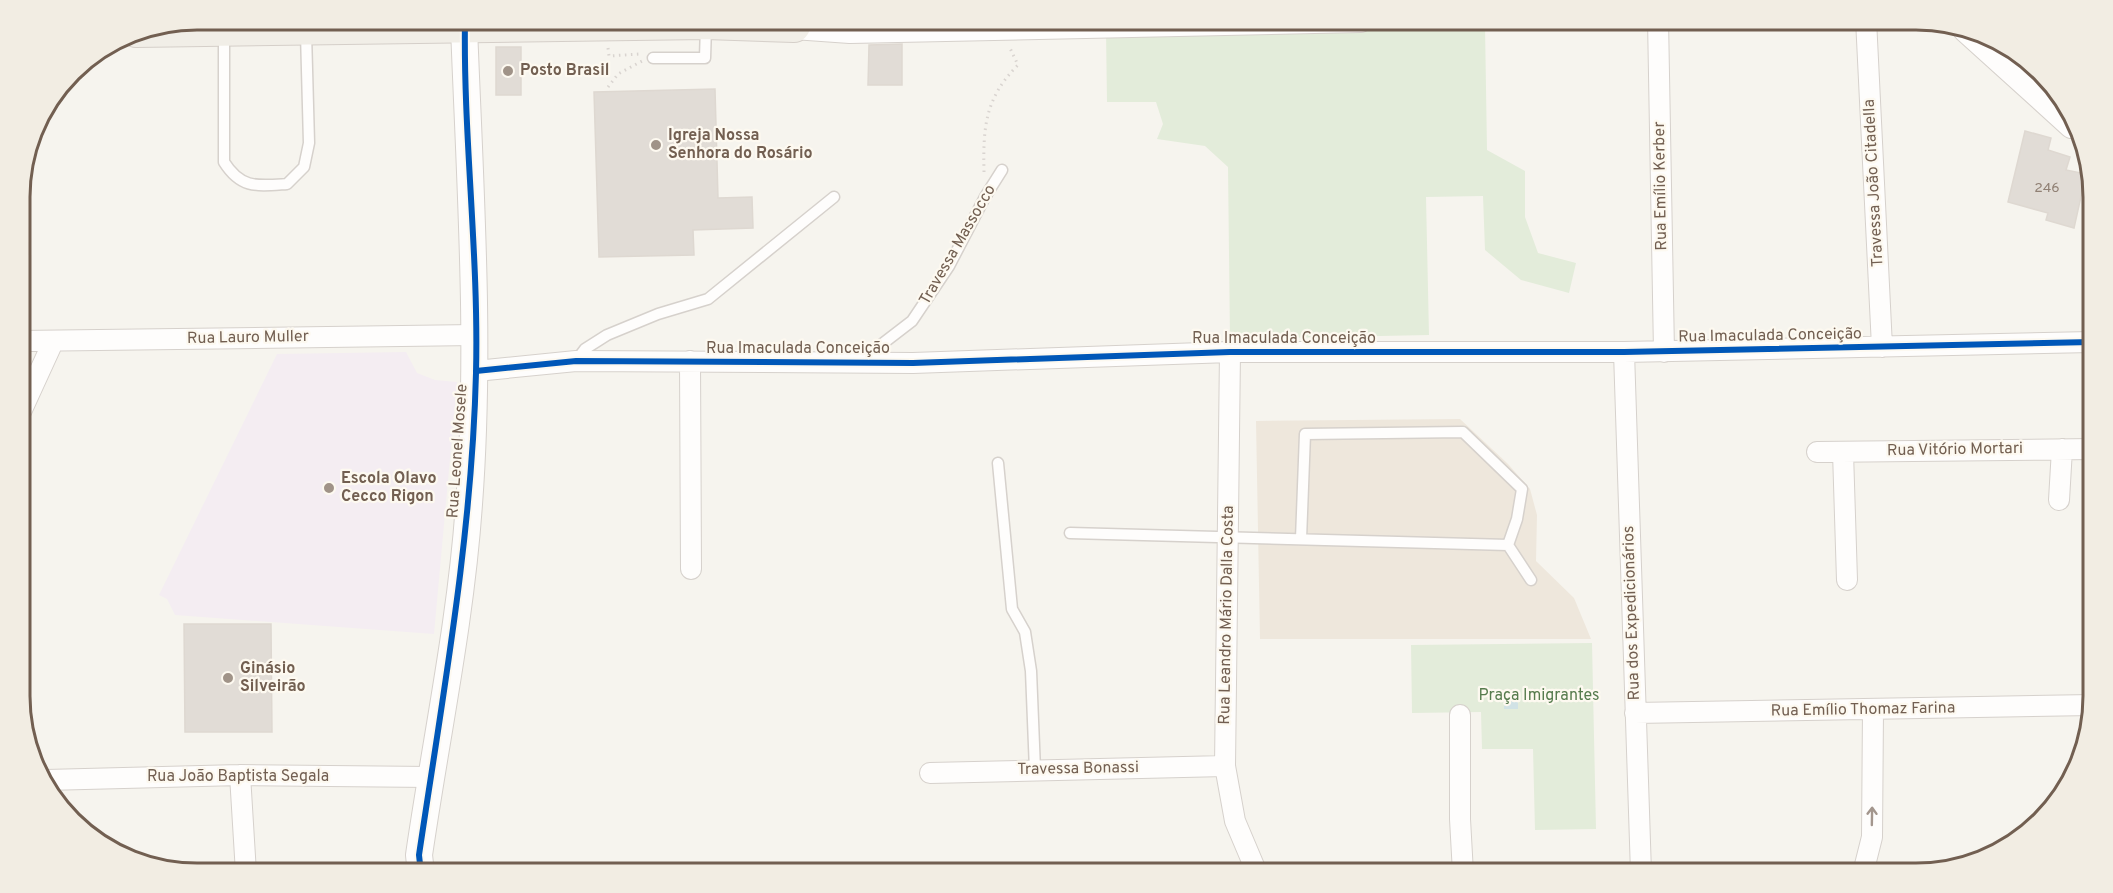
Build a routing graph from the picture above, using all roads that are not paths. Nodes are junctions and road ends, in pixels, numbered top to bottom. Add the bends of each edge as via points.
1 (224, 30) joint
2 (306, 30) edge
3 (464, 30) edge
4 (706, 30) edge
5 (1658, 30) edge
6 (1866, 30) edge
7 (178, 31) edge
8 (1983, 44) edge
9 (653, 58) road end
10 (2063, 116) edge
11 (1002, 170) dead end
12 (834, 197) dead end
13 (475, 335) junction
14 (30, 341) edge
15 (53, 342) junction
16 (2083, 342) edge
17 (1882, 347) junction
18 (1230, 352) junction
19 (1624, 352) junction
20 (1664, 352) junction
21 (576, 361) junction
22 (690, 362) junction
23 (857, 363) junction
24 (476, 371) junction
25 (30, 392) edge
26 (2062, 449) junction
27 (2083, 449) edge
28 (1817, 452) dead end
29 (1843, 452) junction
30 (998, 462) dead end
31 (2059, 500) dead end
32 (1070, 533) dead end
33 (1228, 537) junction
34 (1301, 539) junction
35 (1508, 545) junction
36 (691, 569) dead end
37 (1531, 580) dead end
38 (1847, 580) dead end
39 (2083, 705) edge
40 (1873, 710) junction
41 (1635, 713) junction
42 (1460, 715) dead end
43 (1225, 766) junction
44 (1035, 770) junction
45 (930, 772) dead end
46 (240, 775) junction
47 (430, 777) junction
48 (52, 780) edge
49 (245, 863) edge
50 (420, 863) edge
51 (1253, 863) edge
52 (1462, 863) edge
53 (1641, 863) edge
54 (1866, 863) edge

1 - 2 lane via 224,162 234,177 255,186 287,184 304,167 309,143
1 - 7 main road
3 - 13 street, Rua Leonel Mosele
4 - 9 lane via 705,58
5 - 20 street, Rua Emílio Kerber
6 - 17 street, Travessa João Citadella
8 - 10 street
11 - 23 lane, Travessa Massocco via 949,266 912,321
12 - 21 lane via 708,299 607,335 585,349
13 - 15 street, Rua Lauro Muller
13 - 24 street, Rua Leonel Mosele
14 - 15 street, Rua Lauro Muller
15 - 25 street
16 - 17 street, Rua Imaculada Conceição
17 - 20 street, Rua Imaculada Conceição
18 - 19 street, Rua Imaculada Conceição
18 - 23 street, Rua Imaculada Conceição
18 - 33 street, Rua Leandro Mário Dalla Costa
19 - 20 street, Rua Imaculada Conceição
19 - 41 street, Rua dos Expedicionários
21 - 22 street, Rua Imaculada Conceição
21 - 24 street, Rua Imaculada Conceição
22 - 23 street, Rua Imaculada Conceição
22 - 36 street
24 - 47 street, Rua Leonel Mosele via 469,506 453,639
26 - 27 street, Rua Vitório Mortari
26 - 29 street, Rua Vitório Mortari
26 - 31 street
28 - 29 street, Rua Vitório Mortari
29 - 38 street
30 - 44 lane via 1012,609 1025,632 1031,672
32 - 33 lane
33 - 34 lane
33 - 43 street, Rua Leandro Mário Dalla Costa
34 - 35 lane
34 - 35 lane via 1305,434 1463,432 1522,489
35 - 37 lane
39 - 40 street, Rua Emílio Thomaz Farina
40 - 41 street, Rua Emílio Thomaz Farina
54 -> 40 street via 1872,837
41 - 53 street, Rua dos Expedicionários
42 - 52 street
43 - 44 street, Travessa Bonassi
43 - 51 street, Rua Leandro Mário Dalla Costa via 1234,820
44 - 45 street, Travessa Bonassi
46 - 47 street, Rua João Baptista Segala
46 - 48 street, Rua João Baptista Segala
46 - 49 street
47 - 50 street, Rua Leonel Mosele

